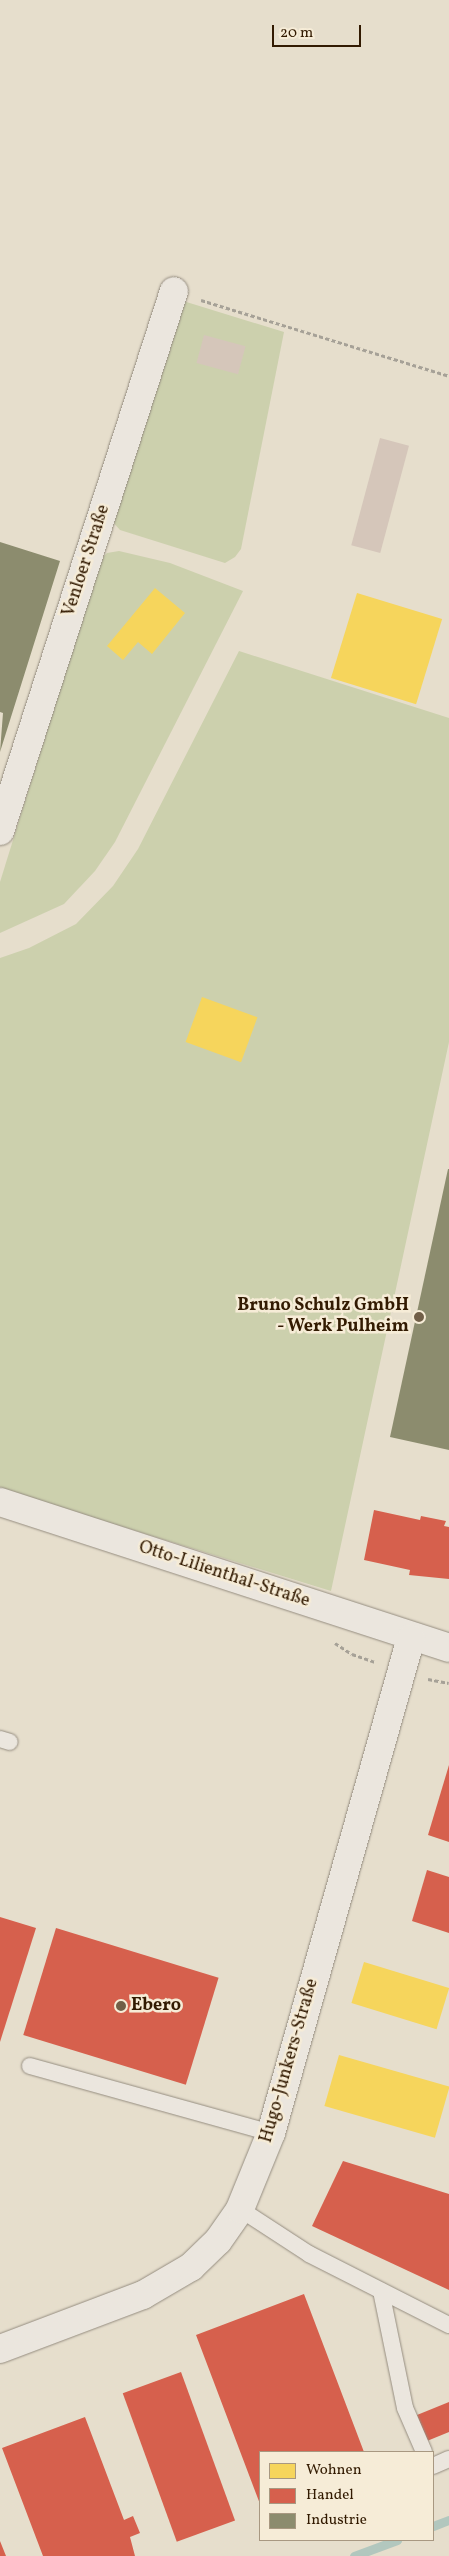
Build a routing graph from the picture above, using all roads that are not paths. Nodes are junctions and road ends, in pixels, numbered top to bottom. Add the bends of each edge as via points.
1 (174, 291) road end
2 (0, 831) edge
3 (0, 1502) edge
4 (412, 1638) junction
5 (449, 1648) edge
6 (30, 2066) dead end
7 (271, 2133) junction
8 (240, 2209) junction
9 (381, 2291) junction
10 (449, 2326) edge
11 (0, 2349) edge
12 (424, 2451) edge
13 (449, 2459) edge
14 (434, 2466) edge

1 - 2 street, Venloer Straße
3 - 4 street, Otto-Lilienthal-Straße
4 - 5 street, Otto-Lilienthal-Straße
4 - 7 street, Hugo-Junkers-Straße
6 - 7 lane
7 - 8 street, Hugo-Junkers-Straße
8 - 9 lane via 309,2254
8 - 11 street, Hugo-Junkers-Straße via 218,2241 191,2267 159,2286
9 - 10 lane
9 - 12 lane via 405,2408
13 - 14 lane

